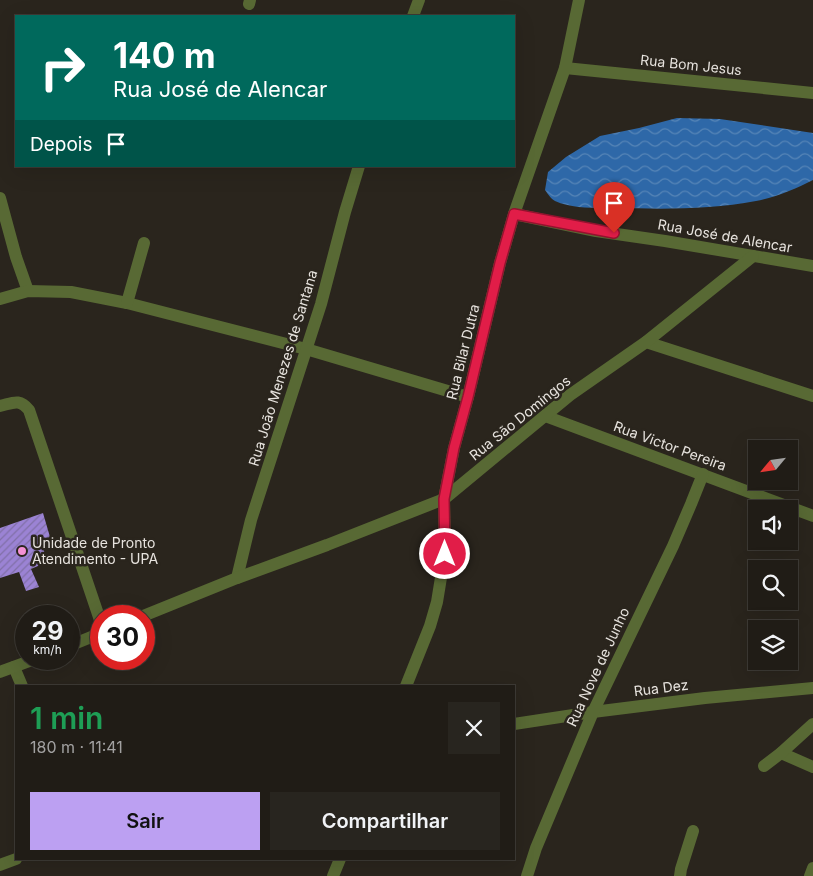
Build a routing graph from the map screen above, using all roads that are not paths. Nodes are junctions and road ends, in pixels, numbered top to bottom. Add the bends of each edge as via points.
1 (419, 0) edge
2 (579, 0) edge
3 (412, 15) edge
4 (565, 68) junction
5 (813, 93) edge
6 (359, 167) edge
7 (0, 198) edge
8 (514, 214) junction
9 (144, 242) dead end
10 (753, 256) junction
11 (813, 266) edge
12 (28, 291) junction
13 (0, 298) edge
14 (127, 304) junction
15 (646, 342) junction
16 (306, 349) junction
17 (813, 396) edge
18 (468, 397) junction
19 (0, 406) edge
20 (545, 416) junction
21 (703, 474) junction
22 (444, 499) junction
23 (813, 516) edge
24 (237, 578) junction
25 (95, 605) edge
26 (155, 611) edge
27 (14, 667) joint
28 (0, 672) edge
29 (22, 685) edge
30 (406, 685) edge
31 (813, 688) edge
32 (592, 712) junction
33 (515, 724) edge
34 (813, 724) edge
35 (781, 753) junction
36 (764, 766) dead end
37 (813, 767) edge
38 (693, 831) dead end
39 (15, 859) edge
40 (340, 860) edge
41 (0, 865) edge
42 (813, 868) edge
43 (333, 876) edge
44 (527, 876) edge
45 (680, 876) edge
46 (810, 876) edge

1 - 3 street
2 - 4 street, Rua Bilar Dutra
4 - 5 street, Rua Bom Jesus
4 - 8 street, Rua Bilar Dutra
6 - 16 street, Rua João Menezes de Santana
7 - 12 street
8 - 10 street, Rua José de Alencar via 596,231
8 - 18 street, Rua Bilar Dutra
9 - 14 street
10 - 11 street, Rua José de Alencar
10 - 15 street, Rua São Domingos
12 - 13 street
12 - 14 street via 71,292
14 - 16 street
15 - 17 street
15 - 20 street, Rua São Domingos
16 - 18 street
16 - 24 street, Rua João Menezes de Santana via 251,520
18 - 22 street, Rua Bilar Dutra
19 - 25 street via 18,402 31,415
20 - 21 street, Rua Victor Pereira
20 - 22 street, Rua São Domingos
21 - 23 street, Rua Victor Pereira
21 - 32 street, Rua Nove de Junho via 673,546
22 - 24 street, Rua São Domingos
22 - 30 street, Rua Bilar Dutra via 445,554 437,602
24 - 26 street, Rua São Domingos
27 - 28 street
27 - 29 street
31 - 32 street, Rua Dez
32 - 33 street, Rua Dez
32 - 44 street, Rua Nove de Junho
34 - 35 street
35 - 36 street
35 - 37 street
38 - 45 street
39 - 41 street
40 - 43 street
42 - 46 street

